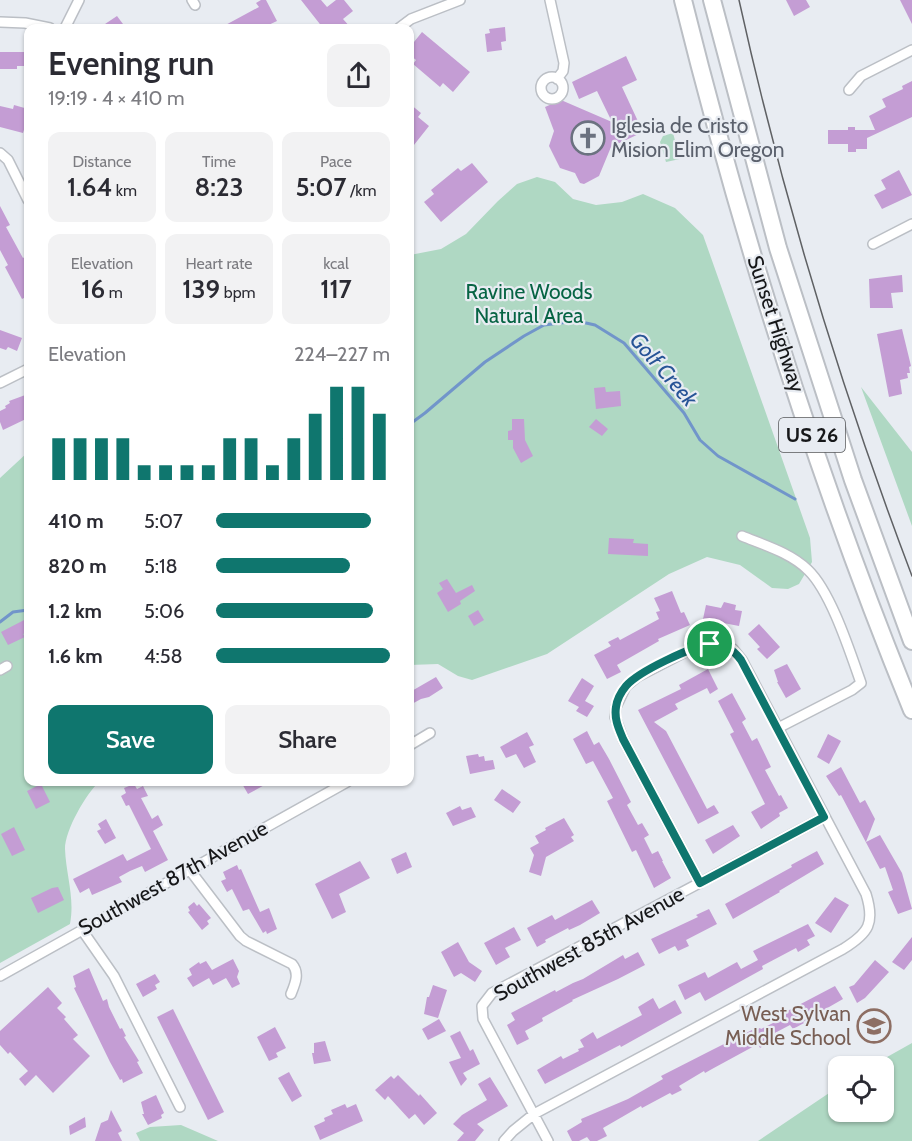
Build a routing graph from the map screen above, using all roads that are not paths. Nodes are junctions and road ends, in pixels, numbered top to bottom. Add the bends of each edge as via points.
1 (79, 0) edge
2 (460, 0) edge
3 (550, 0) edge
4 (683, 0) edge
5 (712, 0) edge
6 (0, 22) edge
7 (30, 24) edge
8 (66, 24) edge
9 (404, 24) edge
10 (912, 50) edge
11 (557, 79) dead end
12 (849, 90) dead end
13 (0, 153) edge
14 (24, 192) edge
15 (912, 224) edge
16 (873, 244) dead end
17 (24, 371) edge
18 (0, 383) edge
19 (742, 536) dead end
20 (912, 641) edge
21 (912, 710) edge
22 (778, 728) junction
23 (430, 733) dead end
24 (414, 743) edge
25 (340, 786) edge
26 (824, 817) junction
27 (189, 869) junction
28 (700, 883) junction
29 (82, 930) junction
30 (0, 976) edge
31 (291, 994) dead end
32 (180, 1107) dead end
33 (534, 1114) junction
34 (504, 1141) edge
35 (548, 1141) edge

1 - 8 street
2 - 9 street
3 - 11 street via 564,63
4 - 21 highway, Sunset Highway / US 26 via 724,156 789,368
5 - 20 highway, Sunset Highway / US 26 via 784,269 853,480
6 - 7 street
10 - 12 street via 861,76
13 - 14 street via 8,160
15 - 16 street
17 - 18 street
19 - 22 street via 793,559 816,578 861,683
22 - 26 street
22 - 28 street via 741,660 733,649 723,645 697,646 687,651 637,677 619,698 615,717 623,739
23 - 24 street
25 - 27 street, Southwest 87th Avenue
26 - 28 street, Southwest 85th Avenue
26 - 33 street via 866,894 871,911 869,928 858,940
27 - 29 street, Southwest 87th Avenue
27 - 31 street via 240,936 292,964 296,974
28 - 33 street, Southwest 85th Avenue via 492,993 483,1006 483,1019
29 - 30 street, Southwest 87th Avenue
29 - 32 street via 114,976
33 - 34 street
33 - 35 street

